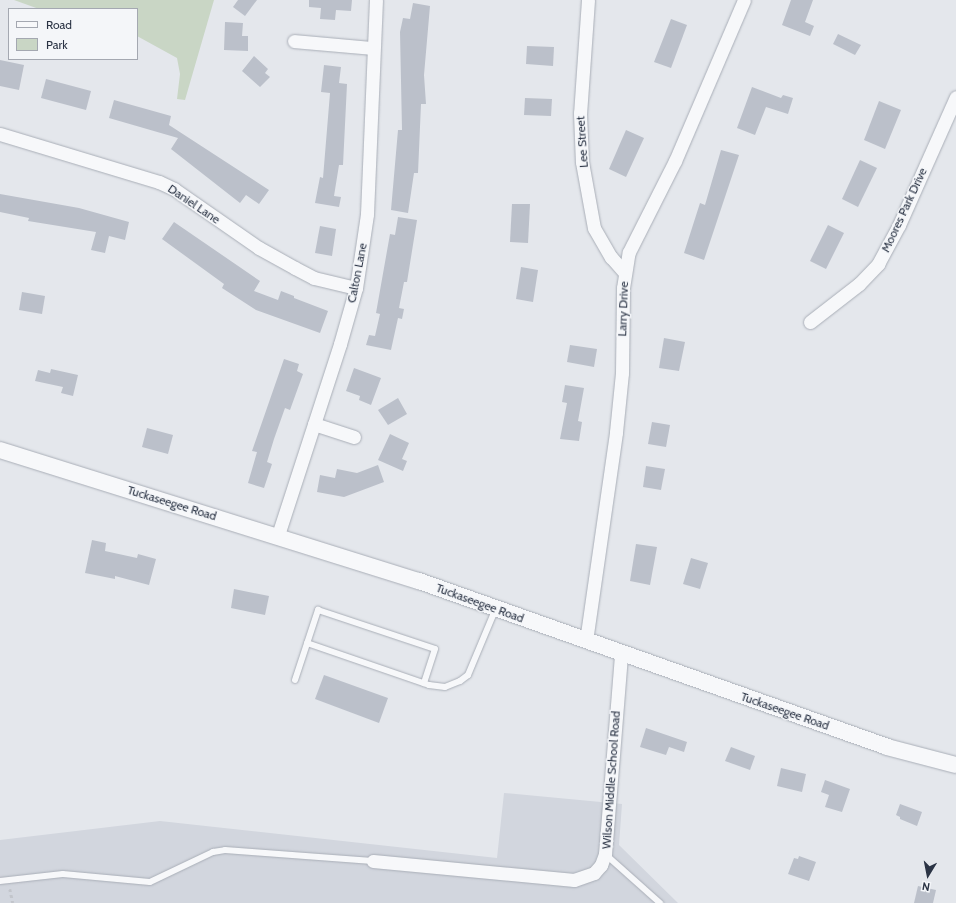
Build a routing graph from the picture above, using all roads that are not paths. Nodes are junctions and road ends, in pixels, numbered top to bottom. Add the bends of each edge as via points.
1 (376, 0) edge
2 (588, 0) edge
3 (744, 0) edge
4 (294, 41) dead end
5 (373, 48) junction
6 (956, 97) edge
7 (0, 134) edge
8 (625, 273) junction
9 (356, 288) junction
10 (810, 322) dead end
11 (314, 424) junction
12 (354, 437) dead end
13 (0, 450) edge
14 (278, 536) junction
15 (496, 608) junction
16 (586, 641) junction
17 (307, 643) junction
18 (621, 653) junction
19 (295, 680) dead end
20 (424, 683) junction
21 (956, 765) edge
22 (605, 854) junction
23 (373, 861) joint
24 (0, 881) edge
25 (660, 903) edge

1 - 5 street, Calton Lane
2 - 8 street, Lee Street via 580,113 582,162 594,228 611,257
3 - 8 street, Larry Drive via 675,161 629,252
4 - 5 street
5 - 9 street, Calton Lane via 367,214
6 - 10 street, Moores Park Drive via 899,225 878,264 859,284
7 - 9 street, Daniel Lane via 159,182 174,189 259,248 295,268 314,278
8 - 16 street, Larry Drive via 622,373 616,432
9 - 11 street, Calton Lane
11 - 12 street
11 - 14 street, Calton Lane
13 - 14 street, Tuckaseegee Road
14 - 15 street, Tuckaseegee Road
15 - 16 street, Tuckaseegee Road
15 - 20 lane via 468,675 460,682 445,687
16 - 18 street, Tuckaseegee Road
17 - 19 lane
17 - 20 lane
17 - 20 lane via 318,610 421,644 435,649
18 - 21 street, Tuckaseegee Road via 887,747
18 - 22 street, Wilson Middle School Road
22 - 23 street, Wilson Middle School Road via 601,865 594,873 574,880
22 - 25 lane
23 - 24 lane via 225,850 205,856 150,882 63,874

